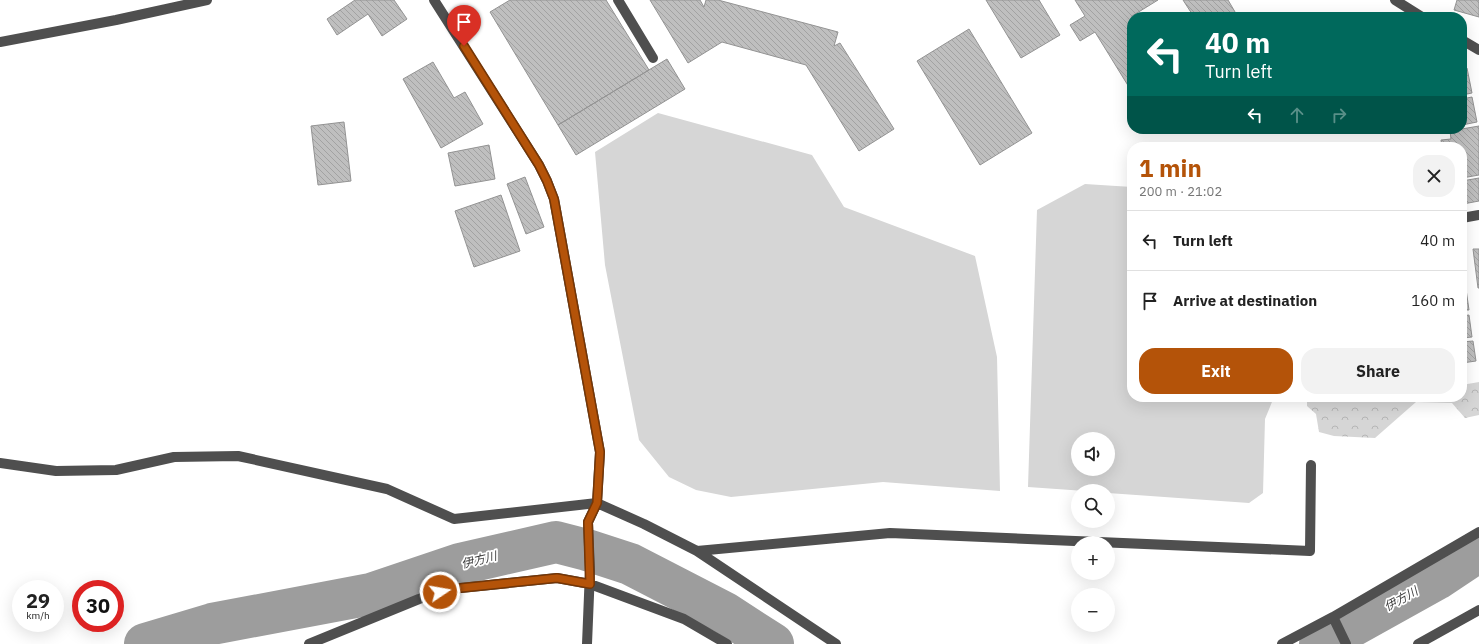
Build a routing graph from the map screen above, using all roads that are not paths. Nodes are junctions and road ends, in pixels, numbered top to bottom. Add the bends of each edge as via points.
1 (208, 0) edge
2 (434, 0) edge
3 (618, 0) edge
4 (1395, 0) edge
5 (1414, 12) edge
6 (0, 42) edge
7 (1467, 43) edge
8 (1479, 50) edge
9 (653, 58) dead end
10 (1479, 215) edge
11 (1467, 217) edge
12 (0, 463) edge
13 (1311, 465) dead end
14 (597, 503) junction
15 (1479, 532) edge
16 (697, 552) junction
17 (590, 584) junction
18 (1479, 610) edge
19 (1335, 621) junction
20 (309, 644) edge
21 (586, 644) edge
22 (727, 644) edge
23 (836, 644) edge
24 (1282, 644) edge
25 (1346, 644) edge
26 (1418, 644) edge

1 - 6 street
2 - 14 street via 539,165 554,199 600,452
3 - 9 street
4 - 5 street
7 - 8 street
10 - 11 street
12 - 14 street via 56,471 116,470 174,457 238,456 387,489 454,519
13 - 16 street via 1310,551 890,533
14 - 16 street
14 - 17 street via 588,522
15 - 19 street
16 - 23 street
17 - 20 street via 557,578 451,589 419,599
17 - 21 street
17 - 22 street via 684,619
18 - 26 street
19 - 24 street
19 - 25 street

